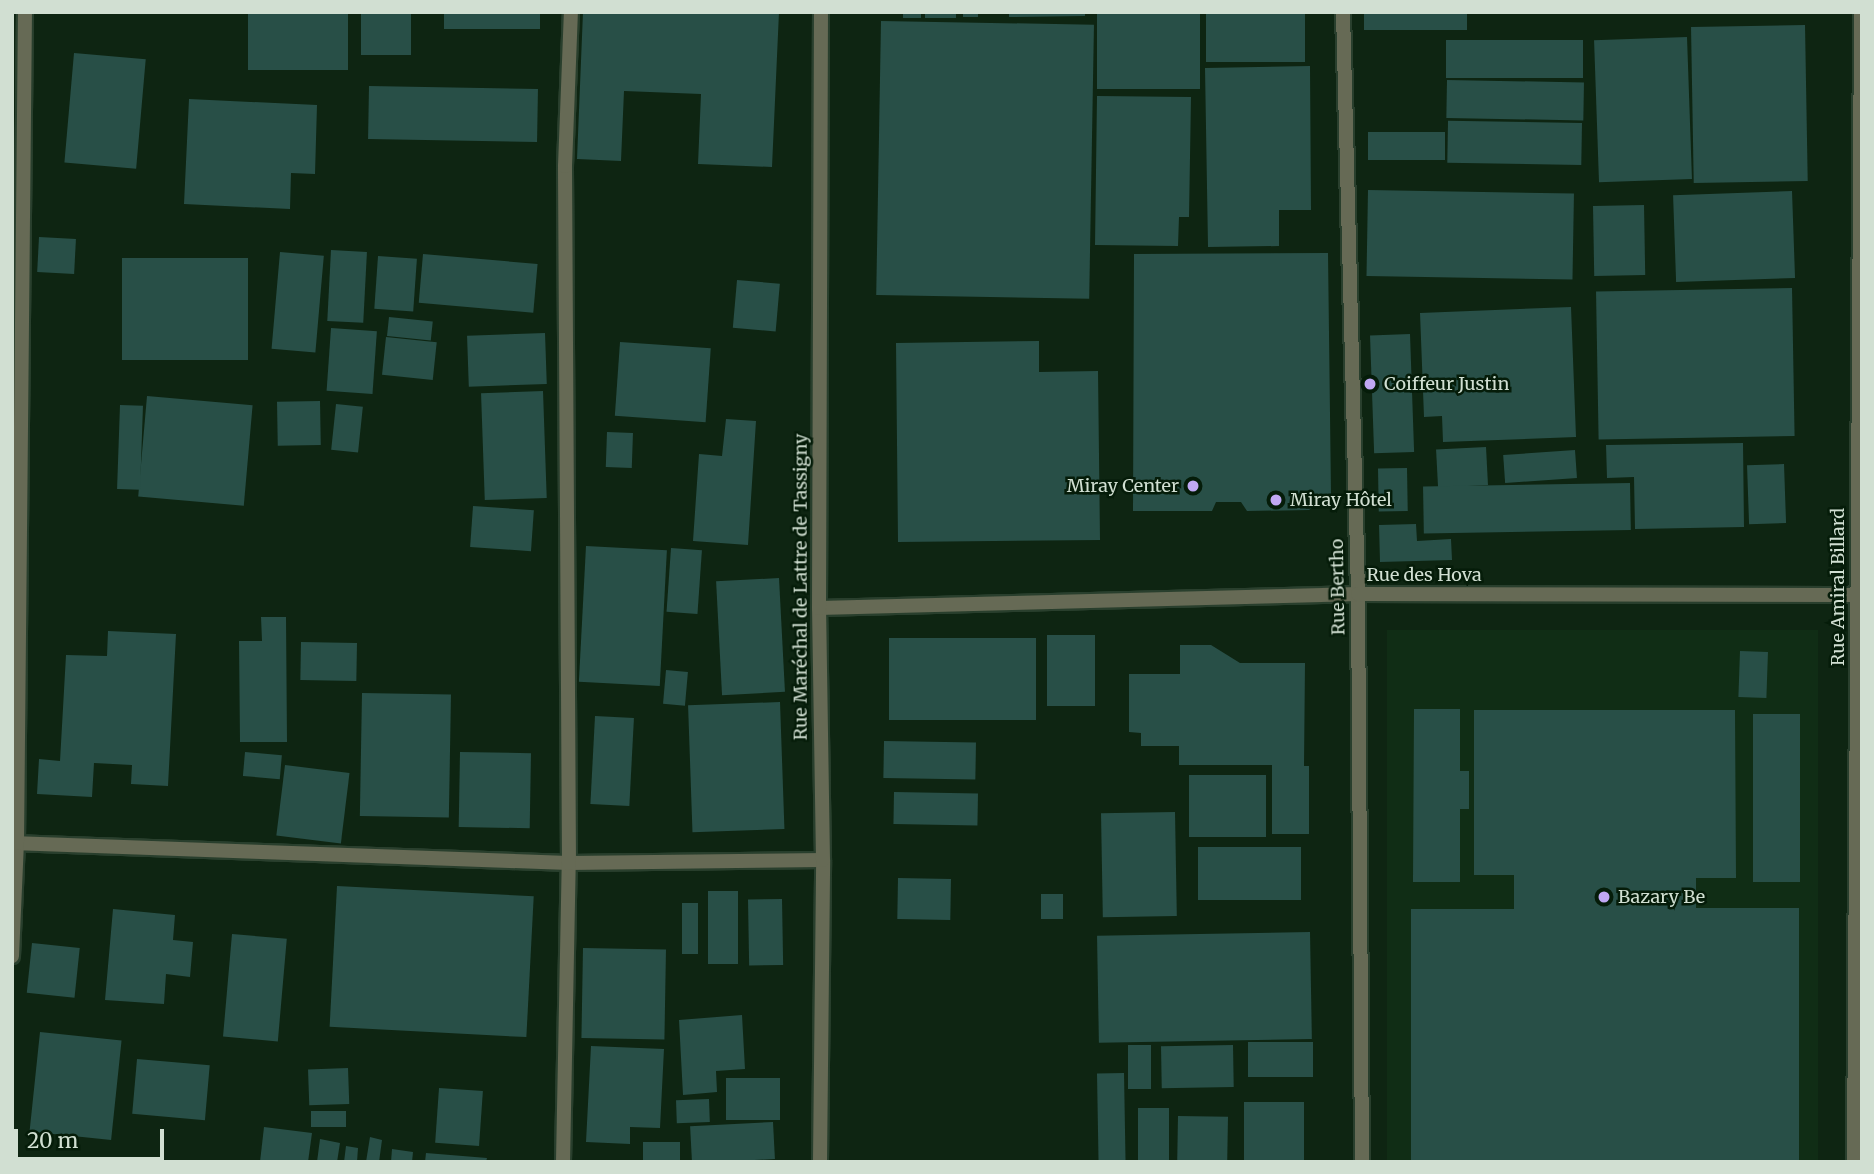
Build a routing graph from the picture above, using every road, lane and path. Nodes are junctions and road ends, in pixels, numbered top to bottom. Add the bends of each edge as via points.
1 (25, 12) edge
2 (571, 12) edge
3 (821, 12) edge
4 (1343, 12) edge
5 (1861, 12) edge
6 (1358, 594) junction
7 (1860, 595) edge
8 (819, 608) junction
9 (15, 843) edge
10 (823, 860) junction
11 (569, 863) junction
12 (12, 956) edge
13 (563, 1162) edge
14 (820, 1162) edge
15 (1362, 1162) edge
16 (1854, 1162) edge

1 - 9 street
2 - 11 street via 565,166
3 - 8 street, Rue Maréchal de Lattre de Tassigny
4 - 6 street, Rue Bertho
5 - 7 street, Rue Amiral Billard
6 - 7 street, Rue des Hova
6 - 8 street, Rue des Hova
6 - 15 street, Rue Bertho
7 - 16 street, Rue Amiral Billard
8 - 10 street, Rue Maréchal de Lattre de Tassigny
9 - 11 street
9 - 12 street
10 - 11 street
10 - 14 street, Rue Maréchal de Lattre de Tassigny
11 - 13 street

